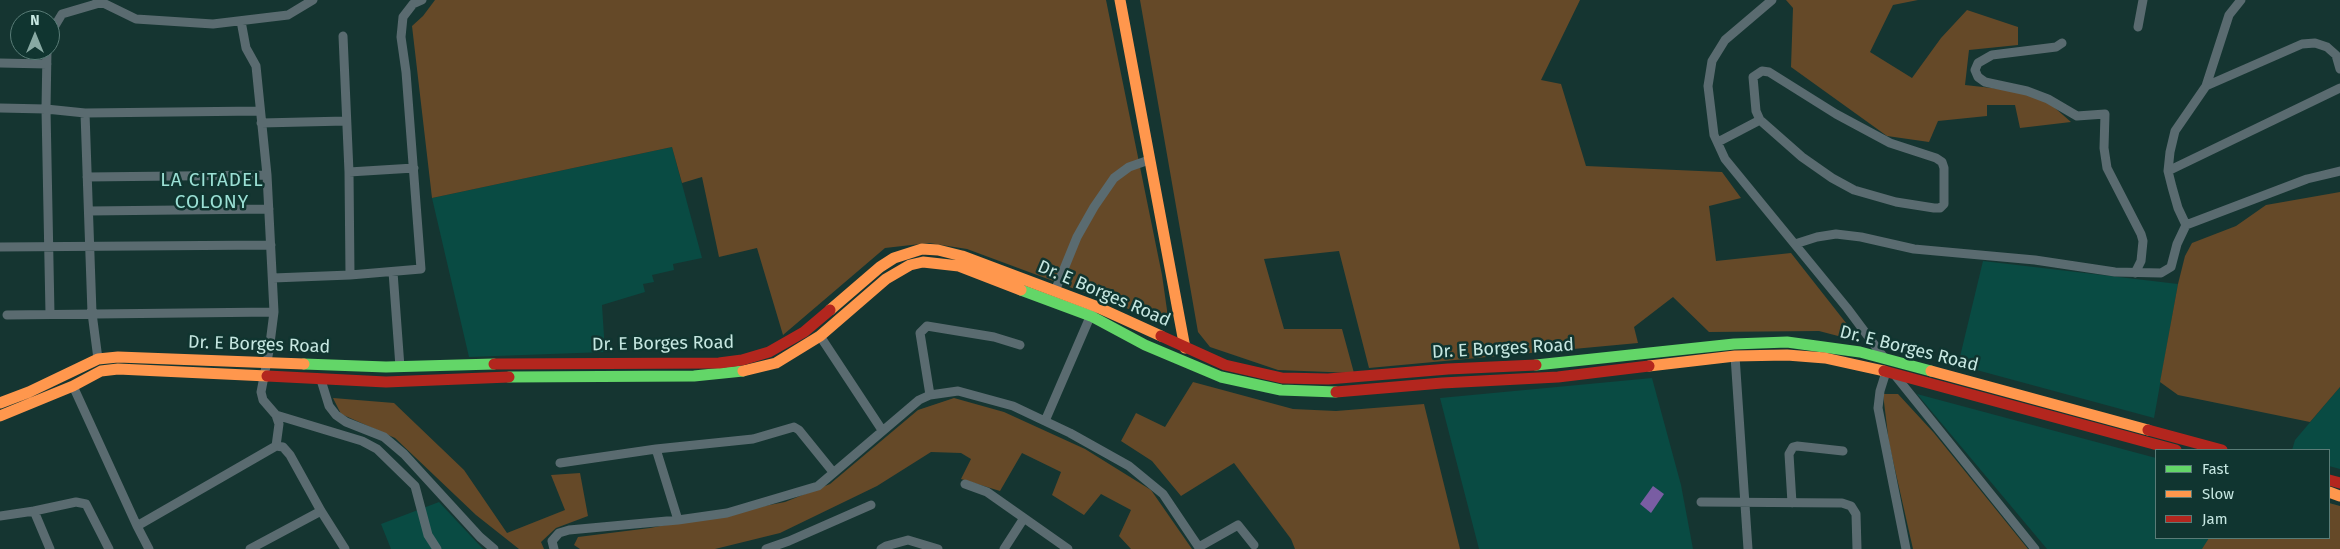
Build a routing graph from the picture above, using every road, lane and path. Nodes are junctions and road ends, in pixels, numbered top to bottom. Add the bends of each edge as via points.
1 (313, 0) edge
2 (422, 0) edge
3 (1120, 0) edge
4 (1772, 0) edge
5 (2143, 0) edge
6 (2241, 0) edge
7 (102, 1) edge
8 (60, 17) edge
9 (241, 21) junction
10 (2138, 27) dead end
11 (343, 36) dead end
12 (2062, 43) dead end
13 (47, 60) edge
14 (0, 63) edge
15 (47, 64) junction
16 (2340, 69) edge
17 (2206, 86) junction
18 (2340, 88) edge
19 (0, 108) edge
20 (46, 109) junction
21 (260, 111) junction
22 (85, 113) junction
23 (1760, 120) junction
24 (346, 121) junction
25 (262, 123) junction
26 (1718, 142) junction
27 (1149, 160) junction
28 (414, 168) junction
29 (2340, 171) edge
30 (349, 172) junction
31 (2168, 172) junction
32 (267, 175) junction
33 (88, 177) junction
34 (269, 208) junction
35 (88, 211) junction
36 (2186, 225) junction
37 (1795, 244) junction
38 (271, 245) junction
39 (90, 246) junction
40 (0, 247) edge
41 (48, 247) junction
42 (393, 272) junction
43 (2136, 273) junction
44 (350, 275) junction
45 (273, 278) junction
46 (1055, 291) junction
47 (1093, 311) junction
48 (274, 312) junction
49 (92, 313) junction
50 (50, 314) junction
51 (7, 315) dead end
52 (820, 336) junction
53 (1020, 345) dead end
54 (1185, 348) junction
55 (1735, 356) junction
56 (98, 359) junction
57 (1885, 359) junction
58 (265, 363) junction
59 (400, 367) junction
60 (1891, 373) junction
61 (264, 378) junction
62 (321, 380) junction
63 (73, 386) junction
64 (930, 395) junction
65 (0, 403) edge
66 (276, 415) junction
67 (0, 416) edge
68 (1045, 421) junction
69 (882, 430) junction
70 (276, 446) junction
71 (656, 449) junction
72 (2172, 449) edge
73 (2218, 449) edge
74 (1843, 451) dead end
75 (560, 462) dead end
76 (833, 472) junction
77 (965, 484) dead end
78 (1701, 502) dead end
79 (1744, 503) junction
80 (1792, 503) junction
81 (871, 505) dead end
82 (34, 511) junction
83 (321, 512) junction
84 (0, 516) edge
85 (1024, 518) junction
86 (678, 520) junction
87 (137, 526) junction
88 (1254, 544) dead end
89 (1200, 548) edge
90 (50, 549) edge
91 (109, 549) edge
92 (149, 549) edge
93 (250, 549) edge
94 (345, 549) edge
95 (437, 549) edge
96 (494, 549) edge
97 (554, 549) edge
98 (766, 549) edge
99 (881, 549) edge
100 (938, 549) edge
101 (1004, 549) edge
102 (1068, 549) edge
103 (1748, 549) edge
104 (1857, 549) edge
105 (1906, 549) edge
106 (2035, 549) edge

1 - 9 street via 288,15
2 - 28 street via 413,4 403,17 401,37
3 - 27 main road
4 - 26 street via 1725,40 1712,60 1708,86 1714,135
5 - 10 street
6 - 17 street via 2229,15
7 - 8 street
7 - 9 street via 136,19 213,24
9 - 21 street via 246,48 256,66
11 - 24 street
12 - 43 street via 2056,47 1992,55 1978,63 1975,70 1985,82 2027,91 2077,116 2105,114 2107,168 2142,234 2141,261
13 - 15 street
14 - 15 street
15 - 20 street
16 - 17 street via 2336,55 2327,47 2315,43 2302,44
17 - 31 street via 2175,131
18 - 31 street
19 - 20 street
20 - 22 street
20 - 41 street
21 - 22 street
21 - 25 street
22 - 33 street
23 - 23 street via 1752,84 1753,77 1762,71 1769,72 1890,143 1942,162 1944,204 1934,208 1854,190 1802,157
23 - 26 street
24 - 25 street
24 - 30 street
25 - 32 street
26 - 37 street via 1725,158
27 - 46 street via 1114,178 1077,237
27 - 54 main road
28 - 30 street
28 - 42 street via 421,269
29 - 36 street via 2307,179
30 - 44 street
31 - 36 street
32 - 33 street
32 - 34 street
33 - 35 street
34 - 35 street
34 - 38 street
35 - 39 street
36 - 43 street via 2171,267 2161,273
37 - 43 street via 1836,234 1914,248
37 - 57 street
38 - 39 street
38 - 45 street
39 - 41 street
39 - 49 street
40 - 41 street
41 - 50 street
42 - 44 street
42 - 59 street
44 - 45 street
45 - 48 street
46 - 47 main road, Dr. E Borges Road
46 - 59 main road, Dr. E Borges Road via 962,256 922,249 894,258 804,332 769,352 742,360 719,363 553,362
47 - 52 main road, Dr. E Borges Road via 959,266 923,262 910,265 886,279
47 - 54 main road, Dr. E Borges Road
47 - 55 main road, Dr. E Borges Road via 1145,345 1221,377 1280,390 1327,393 1558,377
47 - 68 street
48 - 49 street
48 - 58 street
49 - 50 street
49 - 56 street
50 - 51 street
52 - 62 main road, Dr. E Borges Road via 776,363 733,374 550,375 386,382
52 - 69 street
53 - 64 street via 994,337 927,326 920,333
54 - 57 main road, Dr. E Borges Road via 1225,365 1282,378 1328,379 1547,365 1734,344 1787,342 1826,346
55 - 60 main road, Dr. E Borges Road via 1825,358
55 - 79 street
56 - 58 main road, Dr. E Borges Road
56 - 65 main road, Dr. E Borges Road
57 - 60 street
57 - 73 main road, Dr. E Borges Road
58 - 59 main road, Dr. E Borges Road
58 - 61 street
60 - 72 main road, Dr. E Borges Road
60 - 105 street via 1880,391 1878,408
60 - 106 street
61 - 62 main road, Dr. E Borges Road
61 - 63 main road, Dr. E Borges Road via 118,369 100,371
61 - 66 street via 263,400
62 - 96 street via 328,406 336,416 384,437 398,448
63 - 67 main road, Dr. E Borges Road
63 - 87 street
64 - 68 street via 958,391 1013,406
64 - 69 street
66 - 70 street via 279,424
66 - 95 street via 362,441 377,449 415,486 428,535
68 - 89 street via 1129,466 1163,494
69 - 76 street
70 - 83 street via 284,447 290,454
70 - 87 street
71 - 75 street
71 - 76 street via 753,439 794,427
71 - 86 street
74 - 80 street via 1793,447 1790,454
76 - 86 street via 818,486 727,513
77 - 85 street via 987,492
78 - 79 street
79 - 80 street
79 - 103 street
80 - 104 street via 1842,503 1851,506 1856,514
81 - 98 street
82 - 84 street
82 - 90 street
82 - 91 street via 76,502 86,504
83 - 93 street
83 - 94 street
85 - 101 street
85 - 102 street
86 - 97 street via 569,530 559,533 552,541
87 - 92 street
88 - 89 street via 1238,525
99 - 100 street via 908,540

